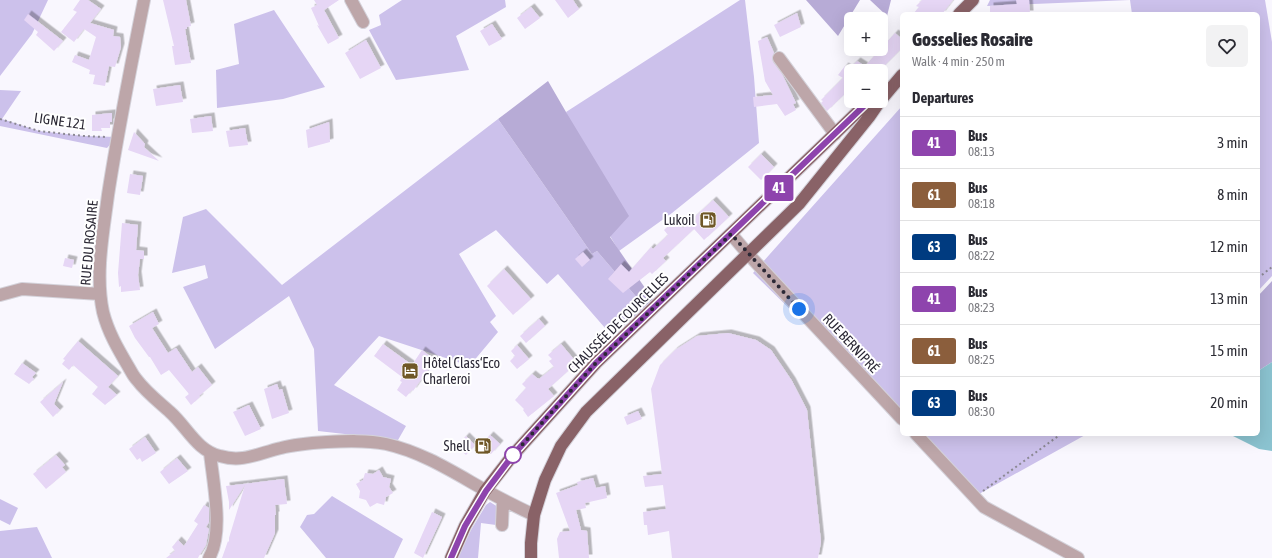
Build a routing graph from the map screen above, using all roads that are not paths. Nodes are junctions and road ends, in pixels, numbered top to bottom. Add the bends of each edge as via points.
1 (144, 0) edge
2 (351, 0) edge
3 (973, 0) edge
4 (961, 12) edge
5 (363, 22) dead end
6 (779, 58) dead end
7 (900, 70) edge
8 (900, 77) edge
9 (888, 82) edge
10 (888, 92) edge
11 (862, 108) edge
12 (875, 108) edge
13 (835, 134) junction
14 (844, 148) junction
15 (731, 234) junction
16 (748, 254) junction
17 (100, 294) junction
18 (0, 296) edge
19 (900, 417) edge
20 (918, 436) edge
21 (210, 453) junction
22 (486, 491) junction
23 (503, 500) junction
24 (534, 515) junction
25 (502, 525) dead end
26 (209, 558) edge
27 (451, 558) edge
28 (532, 558) edge
29 (1077, 558) edge

1 - 17 street, RUE DU ROSAIRE via 102,237
2 - 5 street
3 - 4 main road
6 - 13 street
7 - 9 main road
8 - 10 main road
11 - 13 main road, CHAUSSÉE DE COURCELLES
12 - 14 main road
13 - 14 main road
13 - 15 main road, CHAUSSÉE DE COURCELLES
14 - 16 main road via 799,204
15 - 16 street, RUE BERNIPRÉ
15 - 22 main road, CHAUSSÉE DE COURCELLES via 596,363 513,455
16 - 19 street, RUE BERNIPRÉ
16 - 24 main road via 586,412 561,446 545,480
17 - 18 street via 22,288
17 - 21 street, RUE DU ROSAIRE via 111,334 136,380 177,418 199,446
20 - 29 street via 984,508
21 - 22 street, RUE DU ROSAIRE via 233,459 300,444 352,441 385,444 411,451
21 - 26 street via 217,526
22 - 23 street, RUE DU ROSAIRE
22 - 27 main road, CHAUSSÉE DE COURCELLES via 465,526
23 - 24 street, RUE DU ROSAIRE
23 - 25 street
24 - 28 main road

